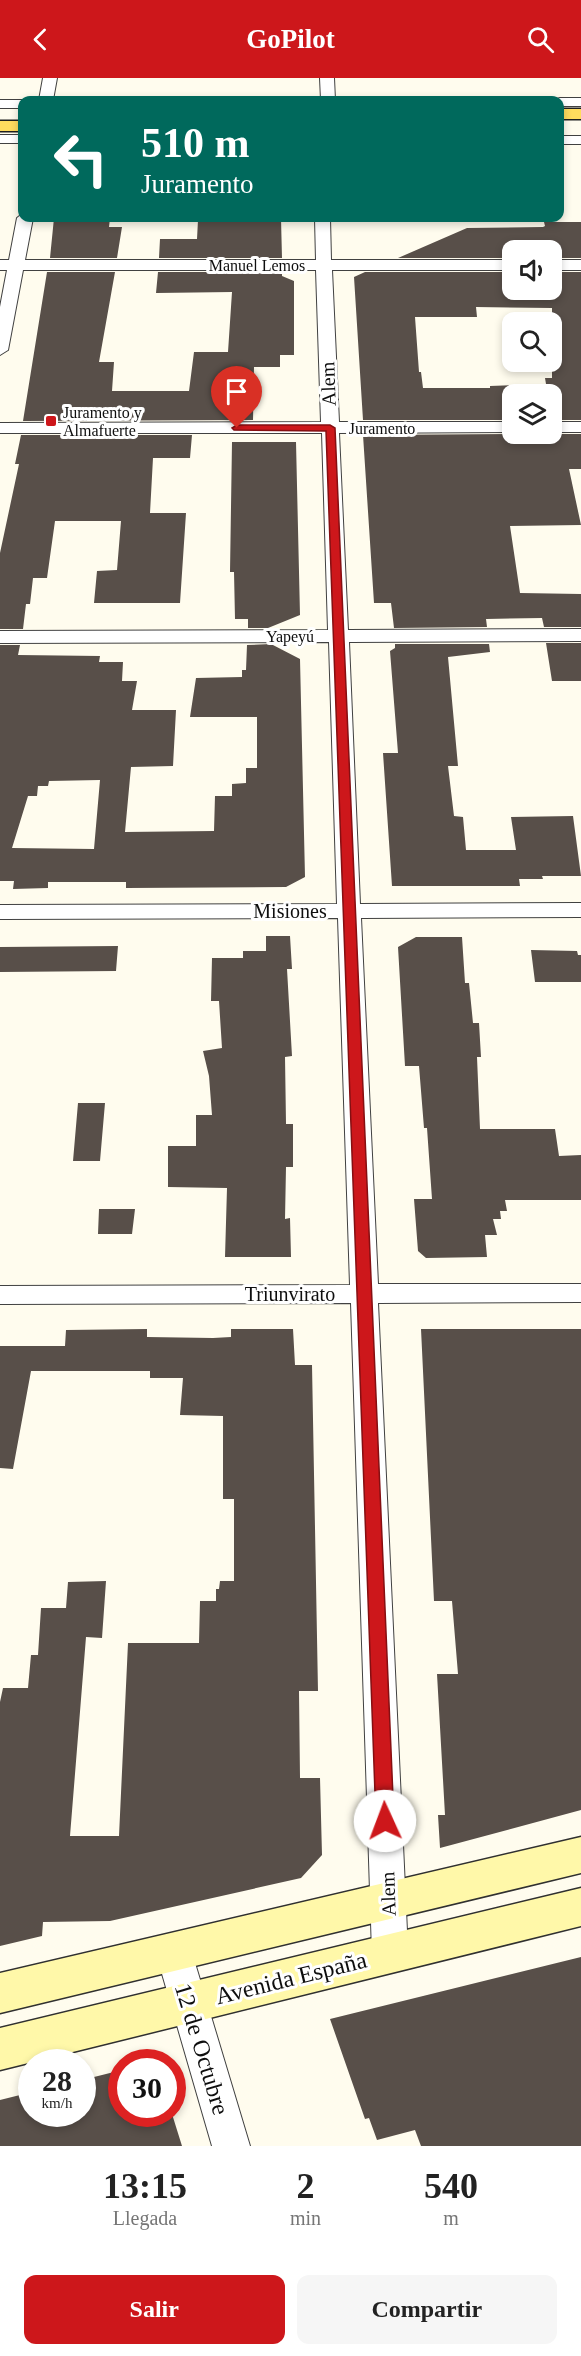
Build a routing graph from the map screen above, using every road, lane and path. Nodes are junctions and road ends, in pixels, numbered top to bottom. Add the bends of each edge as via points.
1 (50, 78) edge
2 (327, 78) edge
3 (47, 96) edge
4 (328, 96) edge
5 (564, 102) edge
6 (581, 102) edge
7 (0, 104) edge
8 (18, 104) edge
9 (564, 114) edge
10 (581, 114) edge
11 (18, 115) edge
12 (0, 116) edge
13 (581, 124) edge
14 (564, 125) edge
15 (0, 126) edge
16 (18, 126) edge
17 (0, 139) edge
18 (18, 139) edge
19 (564, 140) edge
20 (581, 140) edge
21 (24, 222) edge
22 (322, 222) edge
23 (581, 264) edge
24 (8, 265) edge
25 (324, 265) junction
26 (502, 265) edge
27 (562, 265) edge
28 (1, 345) edge
29 (502, 427) edge
30 (562, 427) edge
31 (581, 427) edge
32 (0, 428) edge
33 (330, 428) junction
34 (581, 635) edge
35 (339, 636) junction
36 (0, 637) edge
37 (581, 910) edge
38 (350, 911) junction
39 (0, 912) edge
40 (581, 1293) edge
41 (364, 1294) junction
42 (0, 1295) edge
43 (581, 1855) edge
44 (388, 1900) junction
45 (581, 1907) edge
46 (174, 1953) junction
47 (390, 1953) junction
48 (0, 1993) edge
49 (189, 2004) junction
50 (0, 2049) edge
51 (231, 2146) edge

1 - 3 street
2 - 4 street
5 - 6 street
7 - 8 street
9 - 10 main road
11 - 12 main road
13 - 14 main road
15 - 16 main road
17 - 18 street
19 - 20 street
21 - 24 street
22 - 25 street, Alem
23 - 27 street
24 - 25 street, Manuel Lemos
24 - 28 street
25 - 26 street, Manuel Lemos
25 - 33 street, Alem
29 - 33 street, Juramento
30 - 31 street
32 - 33 street, Juramento
33 - 35 street, Alem
34 - 35 street, Yapeyú
35 - 36 street, Yapeyú
35 - 38 street, Alem
37 - 38 street, Misiones
38 - 39 street, Misiones
38 - 41 street, Alem
40 - 41 street, Triunvirato
41 - 42 street, Triunvirato
41 - 44 street, Alem
43 - 44 main road
44 - 46 main road
44 - 47 street, Alem
45 - 47 main road, Avenida España
46 - 48 main road
46 - 49 street, 12 de Octubre
47 - 49 main road, Avenida España
49 - 50 main road, Avenida España
49 - 51 street, 12 de Octubre

